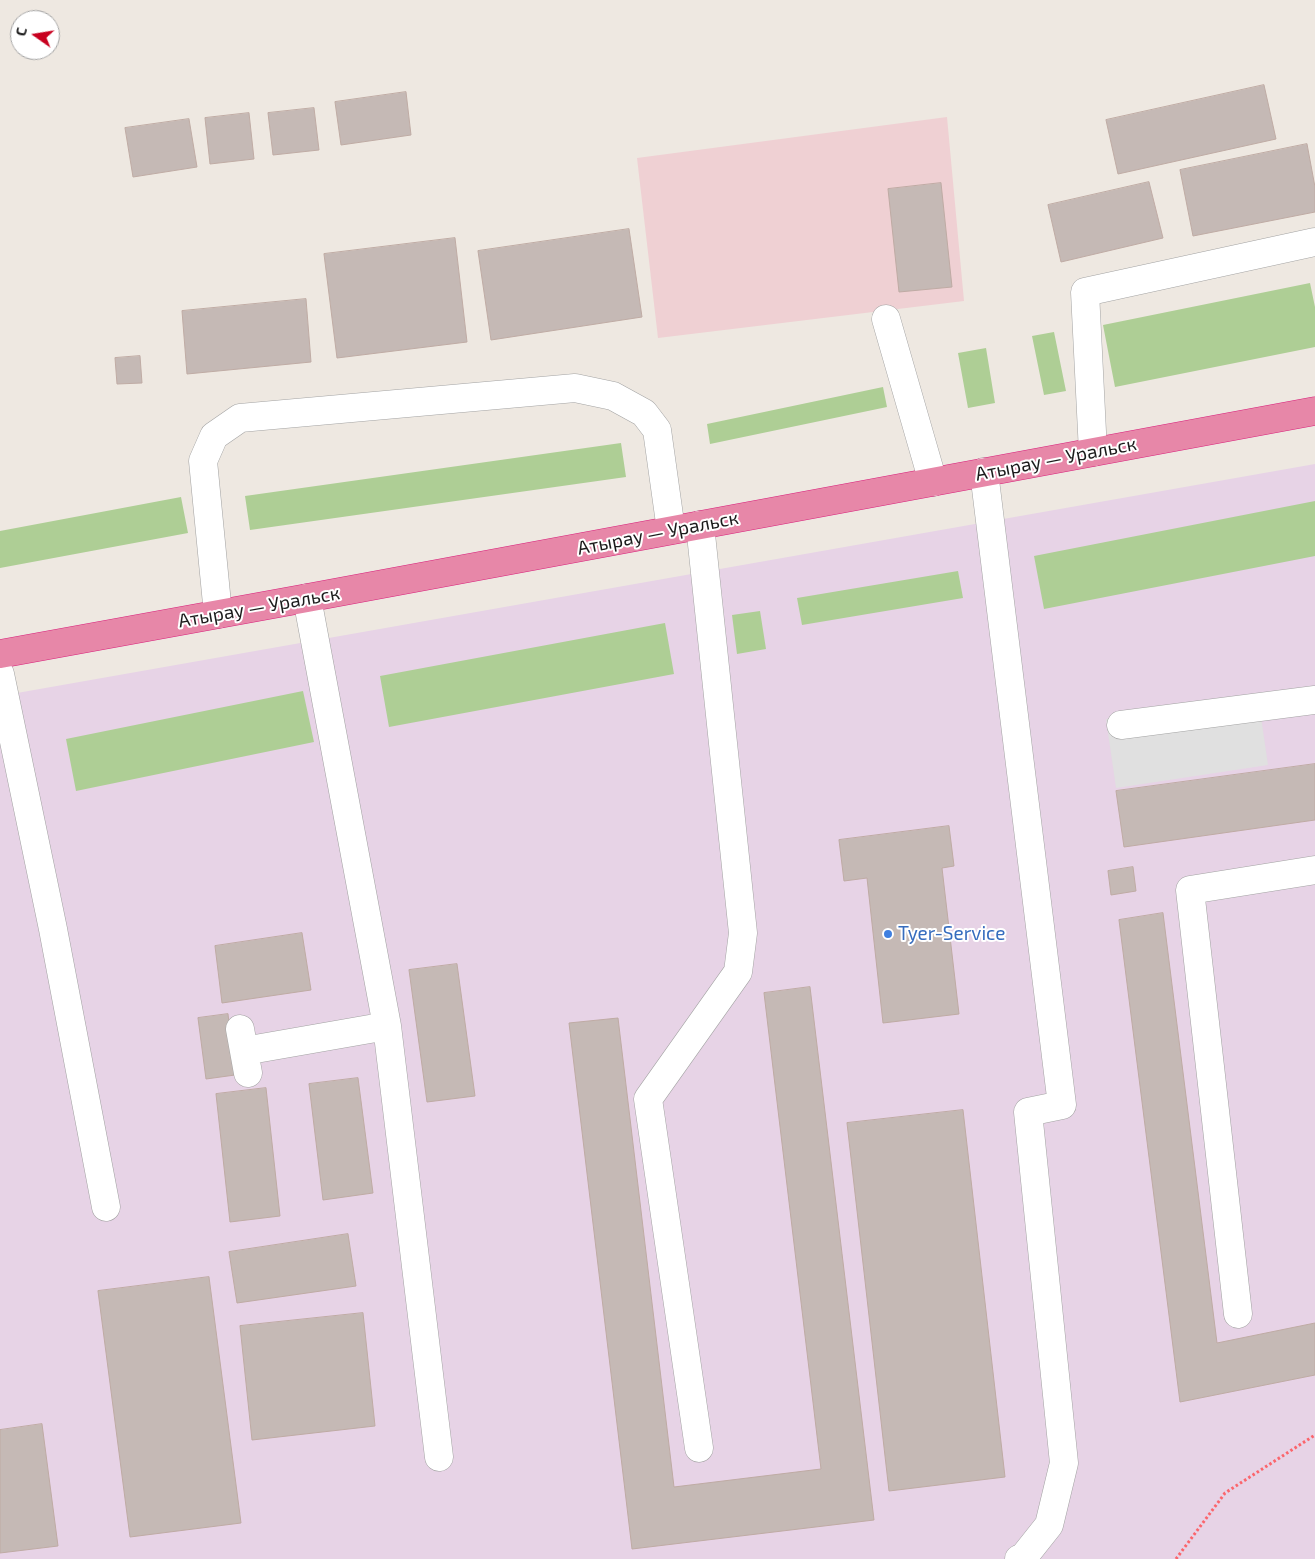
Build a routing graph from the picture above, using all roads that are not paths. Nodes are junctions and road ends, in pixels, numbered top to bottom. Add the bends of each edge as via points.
1 (1315, 242) edge
2 (886, 319) dead end
3 (1315, 411) edge
4 (1093, 452) junction
5 (984, 472) junction
6 (934, 482) junction
7 (700, 525) junction
8 (672, 530) junction
9 (307, 598) junction
10 (218, 614) junction
11 (0, 654) edge
12 (0, 674) edge
13 (1315, 700) edge
14 (1121, 726) dead end
15 (1315, 870) edge
16 (387, 1026) junction
17 (244, 1051) dead end
18 (106, 1207) dead end
19 (1238, 1314) dead end
20 (699, 1448) dead end
21 (440, 1457) dead end
22 (1019, 1559) edge

1 - 4 lane via 1084,292
2 - 6 lane
3 - 4 highway, Атырау — Уральск
4 - 5 highway, Атырау — Уральск
5 - 6 highway, Атырау — Уральск
5 - 22 lane via 1062,1105 1028,1112 1064,1463 1049,1525
6 - 7 highway, Атырау — Уральск
7 - 8 highway, Атырау — Уральск
7 - 20 lane via 743,933 738,972 648,1099
8 - 9 highway, Атырау — Уральск
8 - 10 lane via 657,430 644,413 613,396 575,388 240,418 214,436 204,461
9 - 10 highway, Атырау — Уральск
9 - 16 lane
10 - 11 highway, Атырау — Уральск
12 - 18 lane
13 - 14 lane
15 - 19 lane via 1190,890
16 - 17 lane
16 - 21 lane

